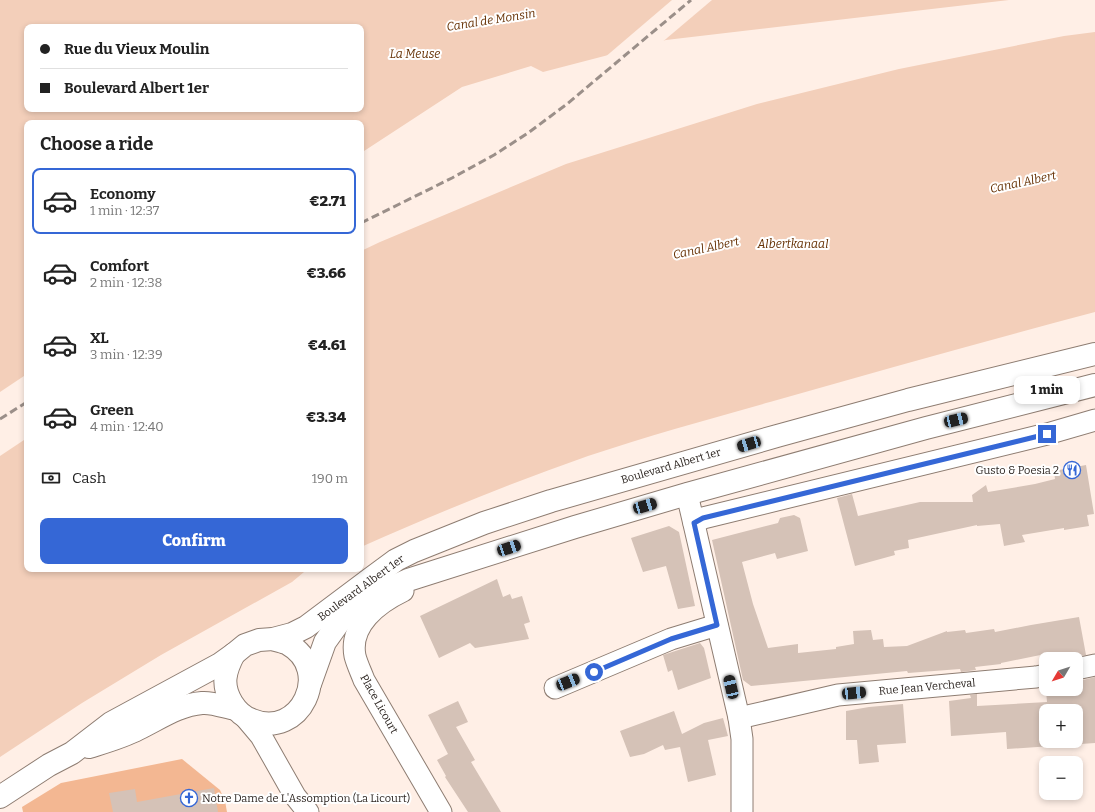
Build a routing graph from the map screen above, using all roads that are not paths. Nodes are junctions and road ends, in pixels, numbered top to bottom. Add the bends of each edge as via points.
1 (1095, 354) edge
2 (1095, 385) edge
3 (1095, 420) edge
4 (640, 476) junction
5 (687, 494) junction
6 (694, 523) junction
7 (454, 566) junction
8 (717, 625) junction
9 (274, 639) junction
10 (234, 654) junction
11 (1095, 665) edge
12 (1083, 668) edge
13 (1039, 676) edge
14 (310, 684) junction
15 (555, 688) dead end
16 (240, 713) junction
17 (739, 718) junction
18 (72, 752) junction
19 (0, 796) edge
20 (308, 812) edge
21 (442, 812) edge
22 (742, 812) edge

1 - 4 main road, Boulevard Albert 1er via 893,404
2 - 5 main road, Boulevard Albert 1er via 926,428
3 - 6 street via 703,518
4 - 5 main road via 662,476 677,484
4 - 9 main road, Boulevard Albert 1er via 516,513 414,551 396,560 306,627
5 - 6 street
5 - 7 main road, Boulevard Albert 1er
6 - 8 street
7 - 14 main road, Boulevard Albert 1er via 408,580 381,592 348,614 334,627 325,642
7 - 21 street, Place Licourt via 386,599 372,610 361,626 356,640 355,656 364,680
8 - 15 street via 671,639
8 - 17 street
9 - 10 main road, Boulevard Albert 1er via 259,640 245,645
9 - 14 main road, Boulevard Albert 1er via 299,652 306,664
10 - 16 main road via 227,667 225,682 228,696
10 - 18 main road, Boulevard Albert 1er via 111,723
11 - 12 street
13 - 17 street, Rue Jean Vercheval via 838,695
14 - 16 main road, Boulevard Albert 1er via 304,703 296,713 284,720 271,724 258,723
16 - 18 main road, Boulevard Albert 1er via 203,703 186,706 119,737
16 - 20 street via 261,736
17 - 22 street via 742,739
18 - 19 main road, Boulevard Albert 1er

